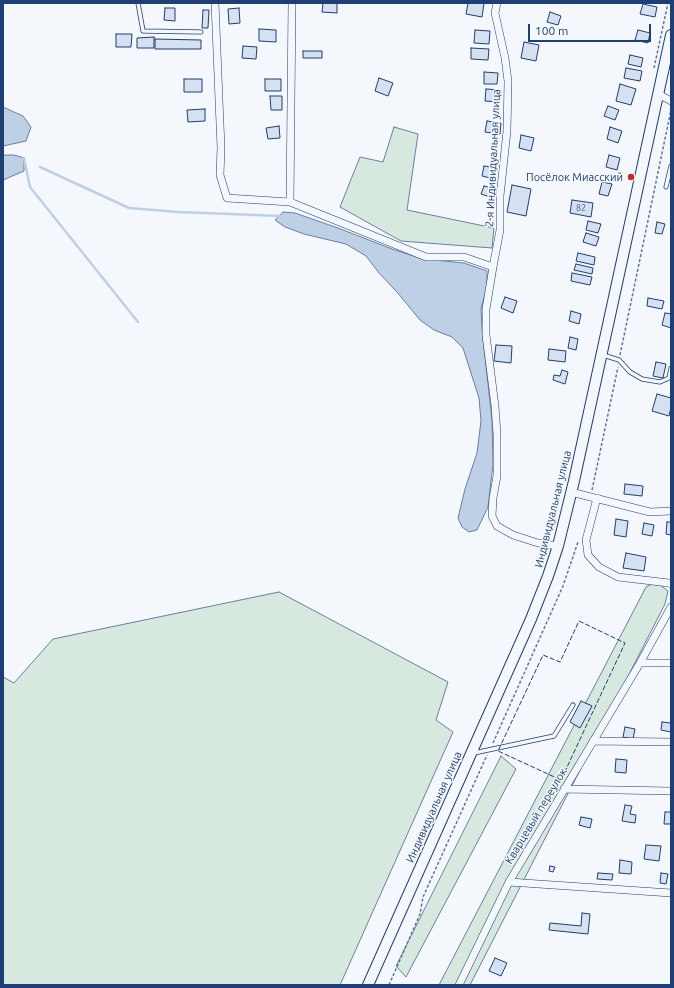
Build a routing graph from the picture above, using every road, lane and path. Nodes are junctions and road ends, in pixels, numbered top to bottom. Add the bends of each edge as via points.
1 (138, 3) edge
2 (215, 3) edge
3 (292, 3) edge
4 (497, 3) edge
5 (201, 32) dead end
6 (671, 35) edge
7 (658, 94) junction
8 (671, 101) edge
9 (671, 110) edge
10 (671, 166) edge
11 (666, 188) dead end
12 (290, 202) junction
13 (493, 267) junction
14 (602, 355) junction
15 (619, 360) junction
16 (671, 368) edge
17 (571, 492) junction
18 (594, 498) junction
19 (671, 511) edge
20 (558, 546) junction
21 (671, 584) edge
22 (671, 607) edge
23 (640, 663) junction
24 (671, 663) edge
25 (573, 705) dead end
26 (593, 741) junction
27 (671, 742) edge
28 (471, 754) junction
29 (564, 789) junction
30 (671, 791) edge
31 (509, 882) junction
32 (671, 893) edge
33 (368, 985) edge
34 (459, 985) edge

1 - 5 lane via 143,31
2 - 12 street via 220,174 227,198
3 - 12 street
4 - 13 street, 2-я Индивидуальная улица via 495,13 508,81 500,230
6 - 7 main road, Индивидуальная улица
7 - 8 street
7 - 14 main road, Индивидуальная улица
9 - 15 path
10 - 11 lane
12 - 13 street via 426,256 464,258
13 - 20 street, 2-я Индивидуальная улица via 486,309 486,335 497,434 497,476 492,516 497,526 512,535
14 - 15 lane
14 - 17 main road, Индивидуальная улица
15 - 16 lane via 630,372 642,379 660,382 669,378
15 - 18 path
17 - 18 street
17 - 20 main road, Индивидуальная улица
18 - 19 street via 650,512
18 - 21 street via 586,540 588,554 599,567 618,577
20 - 28 main road, Индивидуальная улица via 531,618
22 - 23 street, Кварцевый переулок
23 - 24 street
23 - 26 street, Кварцевый переулок
25 - 28 lane via 554,736
26 - 27 street
26 - 29 street, Кварцевый переулок
28 - 33 main road, Индивидуальная улица
29 - 30 street
29 - 31 street, Кварцевый переулок
31 - 32 street
31 - 34 street, Кварцевый переулок

